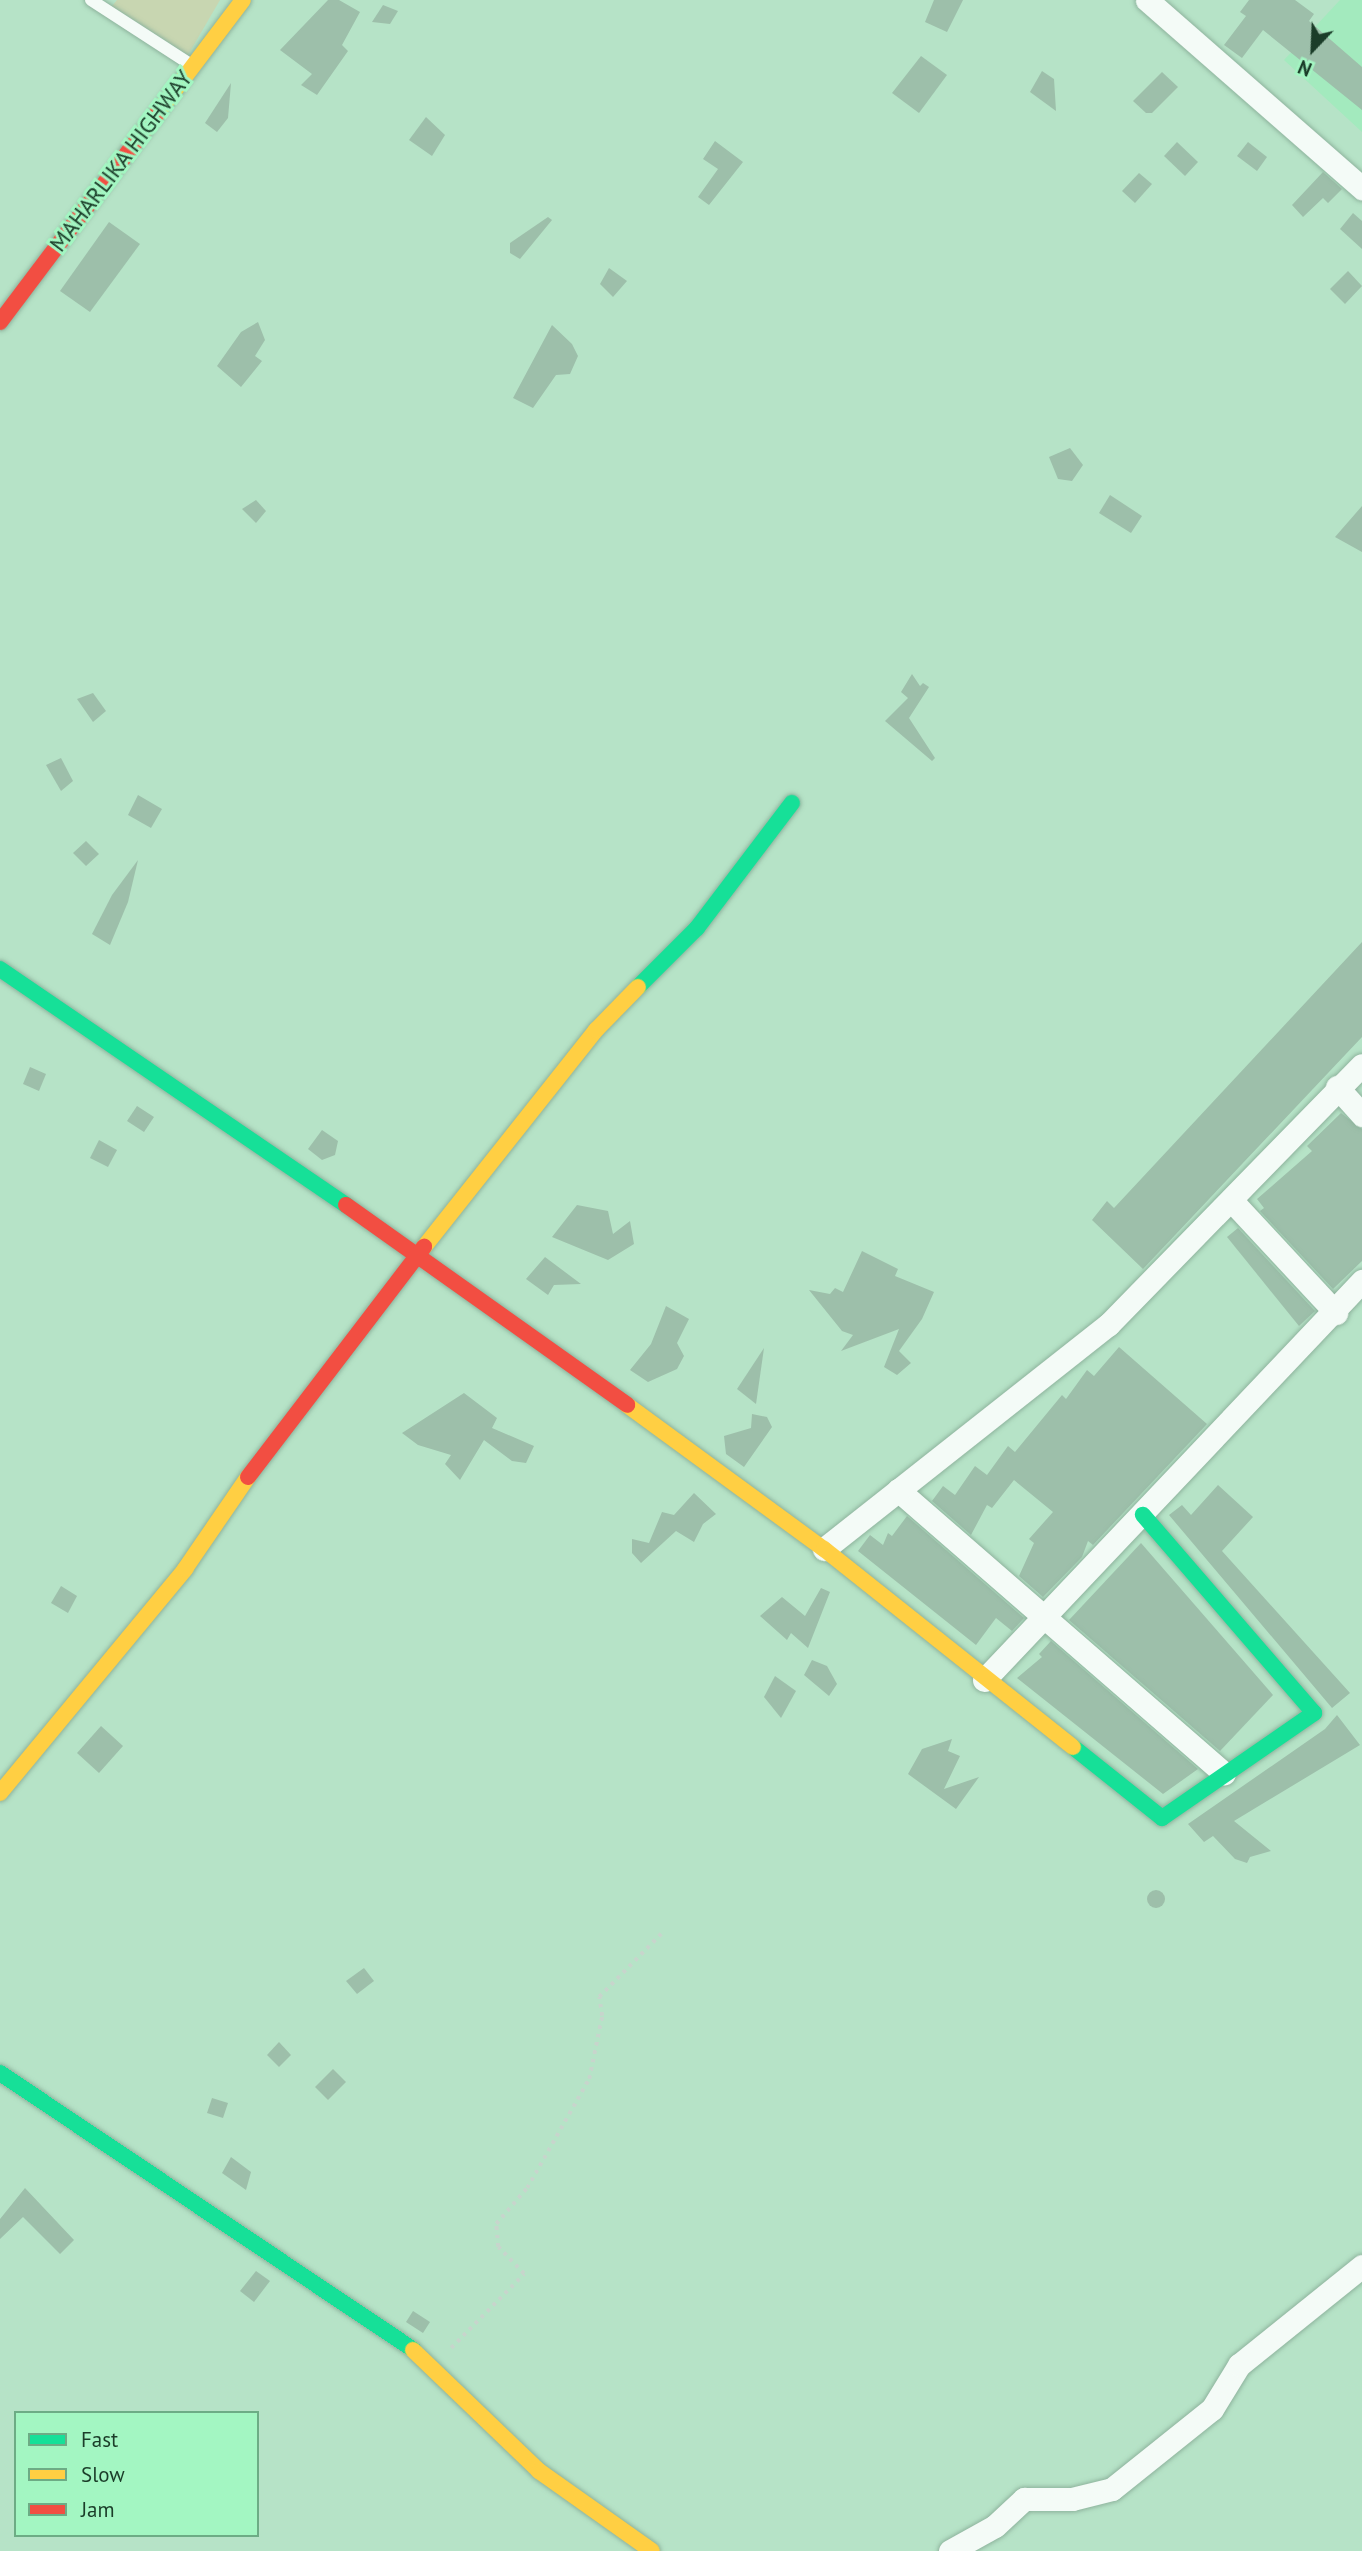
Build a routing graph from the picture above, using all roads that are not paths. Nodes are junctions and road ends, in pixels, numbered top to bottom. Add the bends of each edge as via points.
1 (91, 0) edge
2 (243, 0) edge
3 (1147, 0) edge
4 (193, 66) junction
5 (1362, 188) edge
6 (0, 323) edge
7 (792, 803) dead end
8 (0, 969) edge
9 (1362, 1065) edge
10 (1338, 1087) junction
11 (1362, 1115) edge
12 (1232, 1200) junction
13 (420, 1255) junction
14 (1362, 1281) edge
15 (1336, 1313) junction
16 (898, 1490) junction
17 (1143, 1515) junction
18 (824, 1549) junction
19 (1041, 1617) junction
20 (984, 1680) junction
21 (1224, 1773) junction
22 (0, 1793) edge
23 (0, 2073) edge
24 (1362, 2266) edge
25 (652, 2551) edge
26 (950, 2551) edge

1 - 4 lane
2 - 4 main road, MAHARLIKA HIGHWAY
3 - 5 street
4 - 6 main road, MAHARLIKA HIGHWAY
7 - 13 main road via 697,928 596,1030
8 - 13 main road
9 - 10 street
10 - 11 street
10 - 12 street
12 - 15 street
12 - 16 street via 1108,1325
13 - 18 main road
13 - 22 main road via 283,1426 185,1569
14 - 15 street
15 - 17 street
16 - 18 street
16 - 19 street
17 - 19 street
17 - 21 main road via 1314,1713
18 - 20 main road
19 - 20 street
19 - 21 street
20 - 21 main road via 1162,1818
23 - 25 main road via 415,2351 539,2471
24 - 26 street via 1239,2365 1212,2409 1112,2489 1072,2499 1024,2499 995,2526

